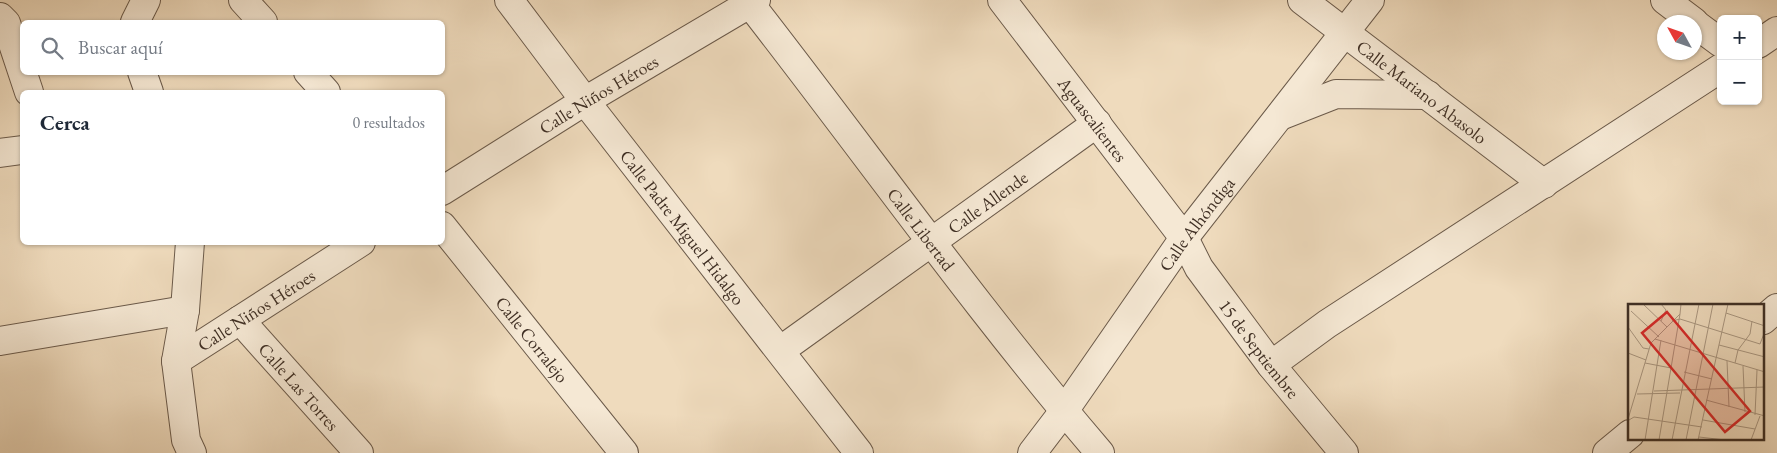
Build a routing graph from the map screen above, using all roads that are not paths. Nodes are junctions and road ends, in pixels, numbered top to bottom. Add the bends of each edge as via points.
1 (129, 0) edge
2 (146, 0) edge
3 (243, 0) edge
4 (509, 0) edge
5 (1002, 0) edge
6 (1302, 0) edge
7 (1370, 0) edge
8 (1664, 0) edge
9 (751, 1) edge
10 (1684, 15) edge
11 (0, 18) edge
12 (129, 20) edge
13 (136, 20) edge
14 (262, 20) edge
15 (1702, 29) edge
16 (1345, 32) junction
17 (1777, 32) edge
18 (1717, 40) edge
19 (1762, 41) edge
20 (20, 65) edge
21 (1717, 71) edge
22 (23, 75) edge
23 (143, 75) edge
24 (311, 75) edge
25 (28, 90) edge
26 (148, 90) edge
27 (324, 90) edge
28 (1428, 95) junction
29 (585, 101) junction
30 (1280, 116) junction
31 (1097, 123) junction
32 (20, 150) edge
33 (0, 153) edge
34 (1544, 184) junction
35 (445, 189) edge
36 (445, 230) edge
37 (1184, 238) junction
38 (931, 242) junction
39 (190, 245) edge
40 (356, 245) edge
41 (1777, 308) edge
42 (185, 310) junction
43 (1764, 319) edge
44 (240, 320) junction
45 (0, 341) edge
46 (780, 350) junction
47 (176, 360) junction
48 (1270, 365) junction
49 (1064, 411) junction
50 (1628, 436) edge
51 (621, 452) edge
52 (192, 453) edge
53 (360, 453) edge
54 (859, 453) edge
55 (1032, 453) edge
56 (1100, 453) edge
57 (1344, 453) edge
58 (1607, 453) edge

1 - 12 street
2 - 13 street
3 - 14 street
4 - 29 street, Calle Padre Miguel Hidalgo
5 - 31 street, Aguascalientes
6 - 16 street, Calle Mariano Abasolo
7 - 16 street, Calle Alhóndiga
8 - 10 street
9 - 29 street, Calle Niños Héroes
9 - 38 street, Calle Libertad
11 - 20 street via 6,23
15 - 18 street
16 - 28 street, Calle Mariano Abasolo
16 - 30 street, Calle Alhóndiga
17 - 19 street
21 - 34 street
22 - 25 street
23 - 26 street
24 - 27 street
28 - 30 street via 1336,94
28 - 34 street, Calle Mariano Abasolo
29 - 35 street, Calle Niños Héroes
29 - 46 street, Calle Padre Miguel Hidalgo
30 - 37 street, Calle Alhóndiga
31 - 37 street, Aguascalientes
31 - 38 street, Calle Allende
32 - 33 street
34 - 48 street via 1327,324
36 - 51 street, Calle Corralejo
37 - 48 street, 15 de Septiembre via 1199,268
37 - 49 street, Calle Alhóndiga
38 - 46 street, Calle Allende
38 - 49 street, Calle Libertad
39 - 42 street
40 - 44 street, Calle Niños Héroes
41 - 43 street
42 - 45 street
42 - 47 street
44 - 47 street, Calle Niños Héroes
44 - 53 street, Calle Las Torres
46 - 54 street, Calle Padre Miguel Hidalgo
47 - 52 street via 186,440
48 - 57 street, 15 de Septiembre
49 - 55 street, Calle Alhóndiga
49 - 56 street, Calle Libertad
50 - 58 street

